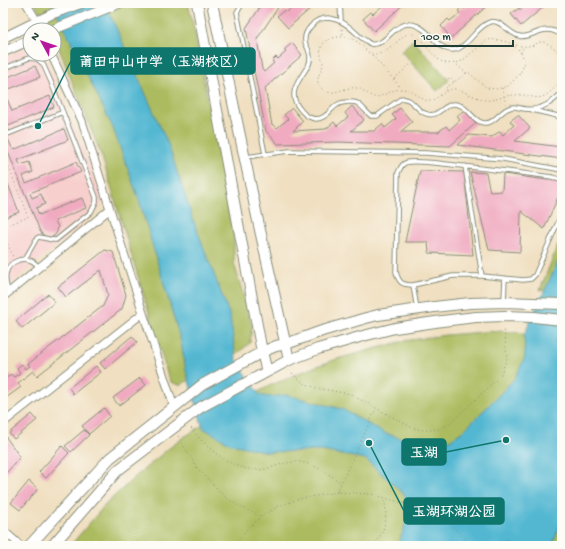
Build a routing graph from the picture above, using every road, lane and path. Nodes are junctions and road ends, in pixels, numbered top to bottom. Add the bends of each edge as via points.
1 (26, 3) edge
2 (82, 3) edge
3 (197, 3) edge
4 (212, 3) edge
5 (219, 3) edge
6 (243, 3) edge
7 (340, 3) edge
8 (117, 4) edge
9 (341, 20) junction
10 (37, 22) edge
11 (43, 22) edge
12 (62, 26) edge
13 (22, 32) edge
14 (562, 35) edge
15 (3, 38) edge
16 (22, 44) edge
17 (512, 44) junction
18 (525, 46) junction
19 (3, 52) edge
20 (371, 54) junction
21 (522, 54) junction
22 (562, 58) edge
23 (55, 62) edge
24 (412, 63) dead end
25 (455, 63) junction
26 (226, 67) junction
27 (3, 69) edge
28 (466, 73) junction
29 (562, 76) edge
30 (394, 79) junction
31 (448, 79) dead end
32 (454, 82) junction
33 (502, 88) junction
34 (402, 89) junction
35 (447, 91) junction
36 (562, 92) edge
37 (504, 97) junction
38 (507, 109) junction
39 (531, 109) junction
40 (63, 112) junction
41 (562, 117) edge
42 (3, 124) edge
43 (8, 134) junction
44 (3, 136) edge
45 (265, 154) junction
46 (245, 157) junction
47 (465, 166) junction
48 (3, 167) edge
49 (562, 170) edge
50 (562, 180) edge
51 (110, 208) junction
52 (562, 213) edge
53 (3, 227) edge
54 (3, 233) edge
55 (25, 259) junction
56 (15, 262) junction
57 (39, 267) junction
58 (482, 276) junction
59 (505, 278) junction
60 (413, 285) junction
61 (6, 295) edge
62 (504, 302) junction
63 (562, 304) edge
64 (417, 310) junction
65 (143, 312) junction
66 (562, 320) edge
67 (504, 329) dead end
68 (286, 344) junction
69 (262, 352) junction
70 (289, 360) junction
71 (267, 372) junction
72 (292, 373) dead end
73 (174, 407) junction
74 (376, 408) junction
75 (3, 423) edge
76 (191, 428) dead end
77 (178, 436) dead end
78 (341, 483) junction
79 (337, 492) junction
80 (383, 497) junction
81 (261, 517) junction
82 (3, 530) edge
83 (21, 546) edge
84 (29, 546) edge
85 (52, 546) edge
86 (234, 546) edge
87 (373, 546) edge
88 (472, 546) edge

1 - 10 street
2 - 11 street via 52,14
3 - 69 main road
4 - 26 main road
5 - 26 main road
6 - 45 lane via 237,12
7 - 9 lane
8 - 12 street
9 - 14 lane via 370,44 381,42 404,24 415,24 441,46 453,50 460,48 481,28 493,22 501,24 517,36 524,37 541,30 554,31
9 - 38 lane via 323,18 312,24 306,34 305,42 311,57 309,66 294,90 294,102 306,115 317,119 337,105 353,102 358,103 371,116 377,116 402,98 410,100 420,111 428,115 451,105 462,106 478,121 484,123 491,122
13 - 15 street
16 - 19 street
17 - 18 path
17 - 21 path
17 - 25 path via 487,40 462,61
18 - 21 path
18 - 22 path via 544,43 556,49
20 - 25 path via 385,52 404,36 411,34 418,38 437,60 447,64
20 - 30 path
20 - 34 path via 346,36 329,39 320,50 323,65 317,79 318,84 328,92 358,88 376,97
21 - 33 path via 525,61 522,70 512,83
23 - 51 street via 82,121
24 - 30 path
25 - 28 path
26 - 46 main road
27 - 40 lane via 29,58 40,61
28 - 32 path
28 - 33 path via 487,88
29 - 37 path via 557,85 543,97
30 - 34 path
31 - 32 path via 450,77
32 - 35 path via 445,89
33 - 37 path
34 - 35 path via 428,101
35 - 37 path via 457,89 486,100
36 - 39 lane via 544,107
37 - 38 path
38 - 39 lane
39 - 41 lane
40 - 43 lane
40 - 55 lane via 96,202 91,212 56,240 37,238
42 - 43 lane
43 - 44 lane
45 - 46 lane
45 - 49 lane via 289,151 426,153 503,159
46 - 68 main road
47 - 50 lane
47 - 58 lane
47 - 60 lane via 408,162 400,167 396,272 401,282
48 - 53 path via 8,165 28,217
51 - 57 street
51 - 65 street
52 - 59 lane via 535,276 523,280
54 - 56 path
55 - 56 lane
55 - 57 lane
56 - 61 lane via 7,270
57 - 61 street
58 - 59 lane
58 - 60 lane via 453,276
59 - 62 lane
60 - 64 lane
62 - 63 main road
62 - 64 main road via 470,303
64 - 68 main road via 366,318
65 - 73 street
65 - 75 street
66 - 70 main road via 504,316 442,320 363,336
67 - 74 path via 507,358 500,376 448,425 420,430
68 - 69 main road
68 - 70 main road
69 - 71 main road
69 - 73 main road via 202,386
70 - 71 main road
71 - 85 main road via 201,407 118,470
72 - 74 path via 302,382 316,388 350,394
73 - 84 main road via 110,458
74 - 78 path
76 - 78 path via 219,456 237,466 257,470 300,462 322,470
77 - 81 path via 197,468 224,496
78 - 79 path
79 - 80 path
79 - 81 path via 299,499
80 - 87 path via 385,523 380,538
80 - 88 path via 438,514
81 - 86 path via 244,532
82 - 83 street

